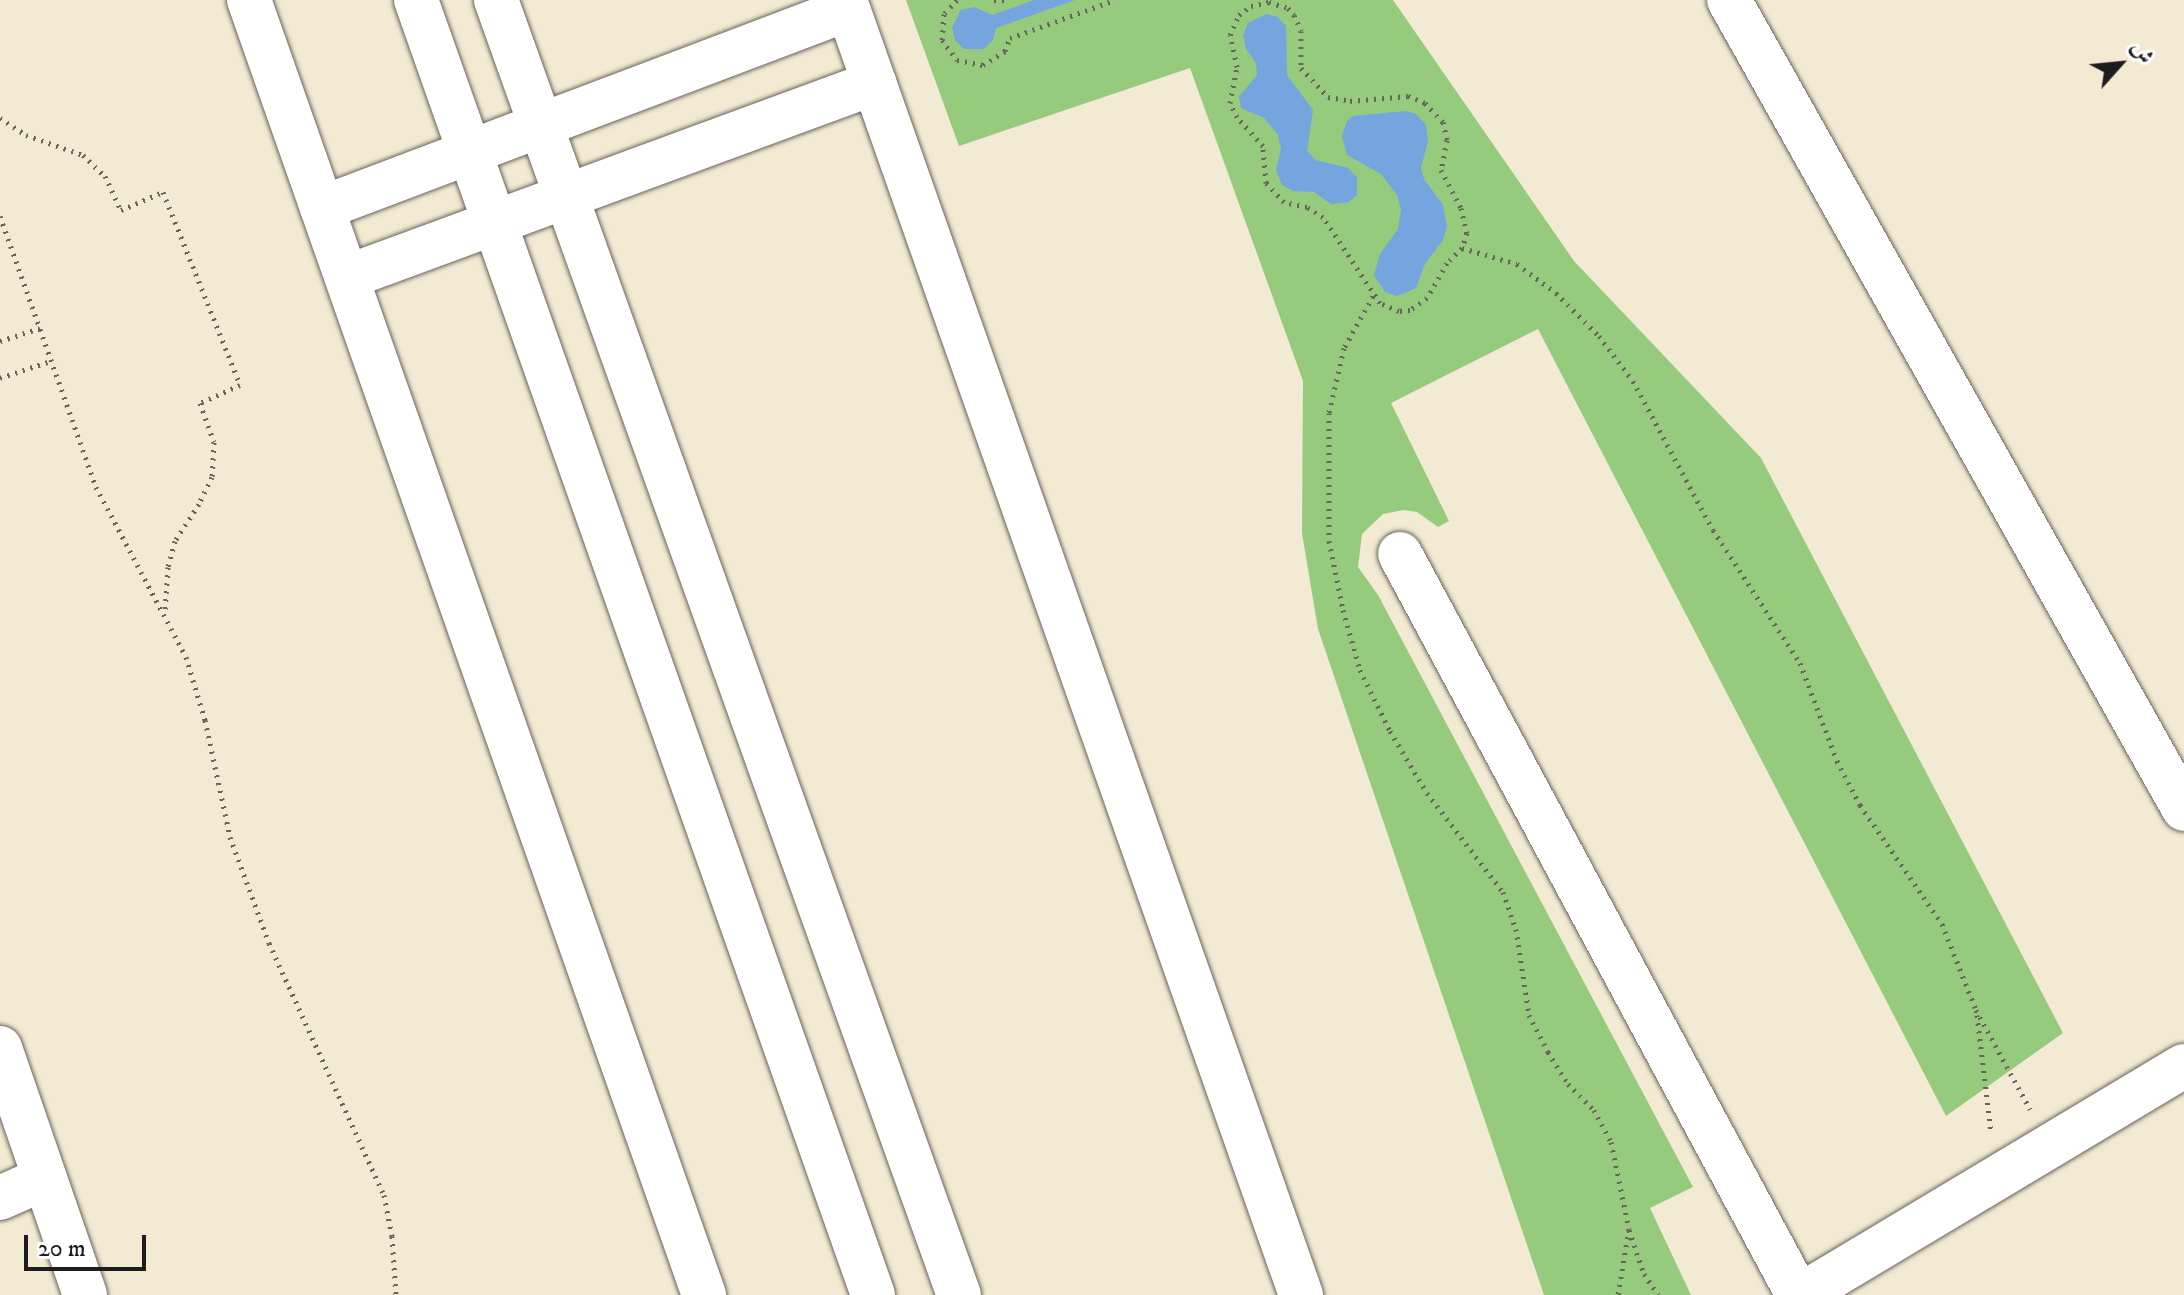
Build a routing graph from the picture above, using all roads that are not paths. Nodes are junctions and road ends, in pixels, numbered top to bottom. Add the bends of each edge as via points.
1 (249, 0) edge
2 (416, 0) edge
3 (496, 0) edge
4 (1734, 2) edge
5 (846, 4) edge
6 (874, 83) junction
7 (541, 125) junction
8 (470, 152) junction
9 (567, 196) junction
10 (322, 208) junction
11 (495, 222) junction
12 (347, 277) junction
13 (1400, 554) dead end
14 (2184, 809) edge
15 (0, 1048) edge
16 (2184, 1066) edge
17 (45, 1178) junction
18 (0, 1198) edge
19 (85, 1295) edge
20 (704, 1295) edge
21 (873, 1295) edge
22 (959, 1295) edge
23 (1301, 1295) edge
24 (1799, 1295) edge

1 - 10 street
2 - 8 street
3 - 7 street
4 - 14 street
5 - 6 street
5 - 7 street
6 - 9 street
6 - 23 street
7 - 8 street
7 - 9 street
8 - 10 street
8 - 11 street
9 - 11 street
9 - 22 street
10 - 12 street
11 - 12 street
11 - 21 street
12 - 20 street
13 - 24 street
15 - 17 street
16 - 24 street
17 - 18 street
17 - 19 street

